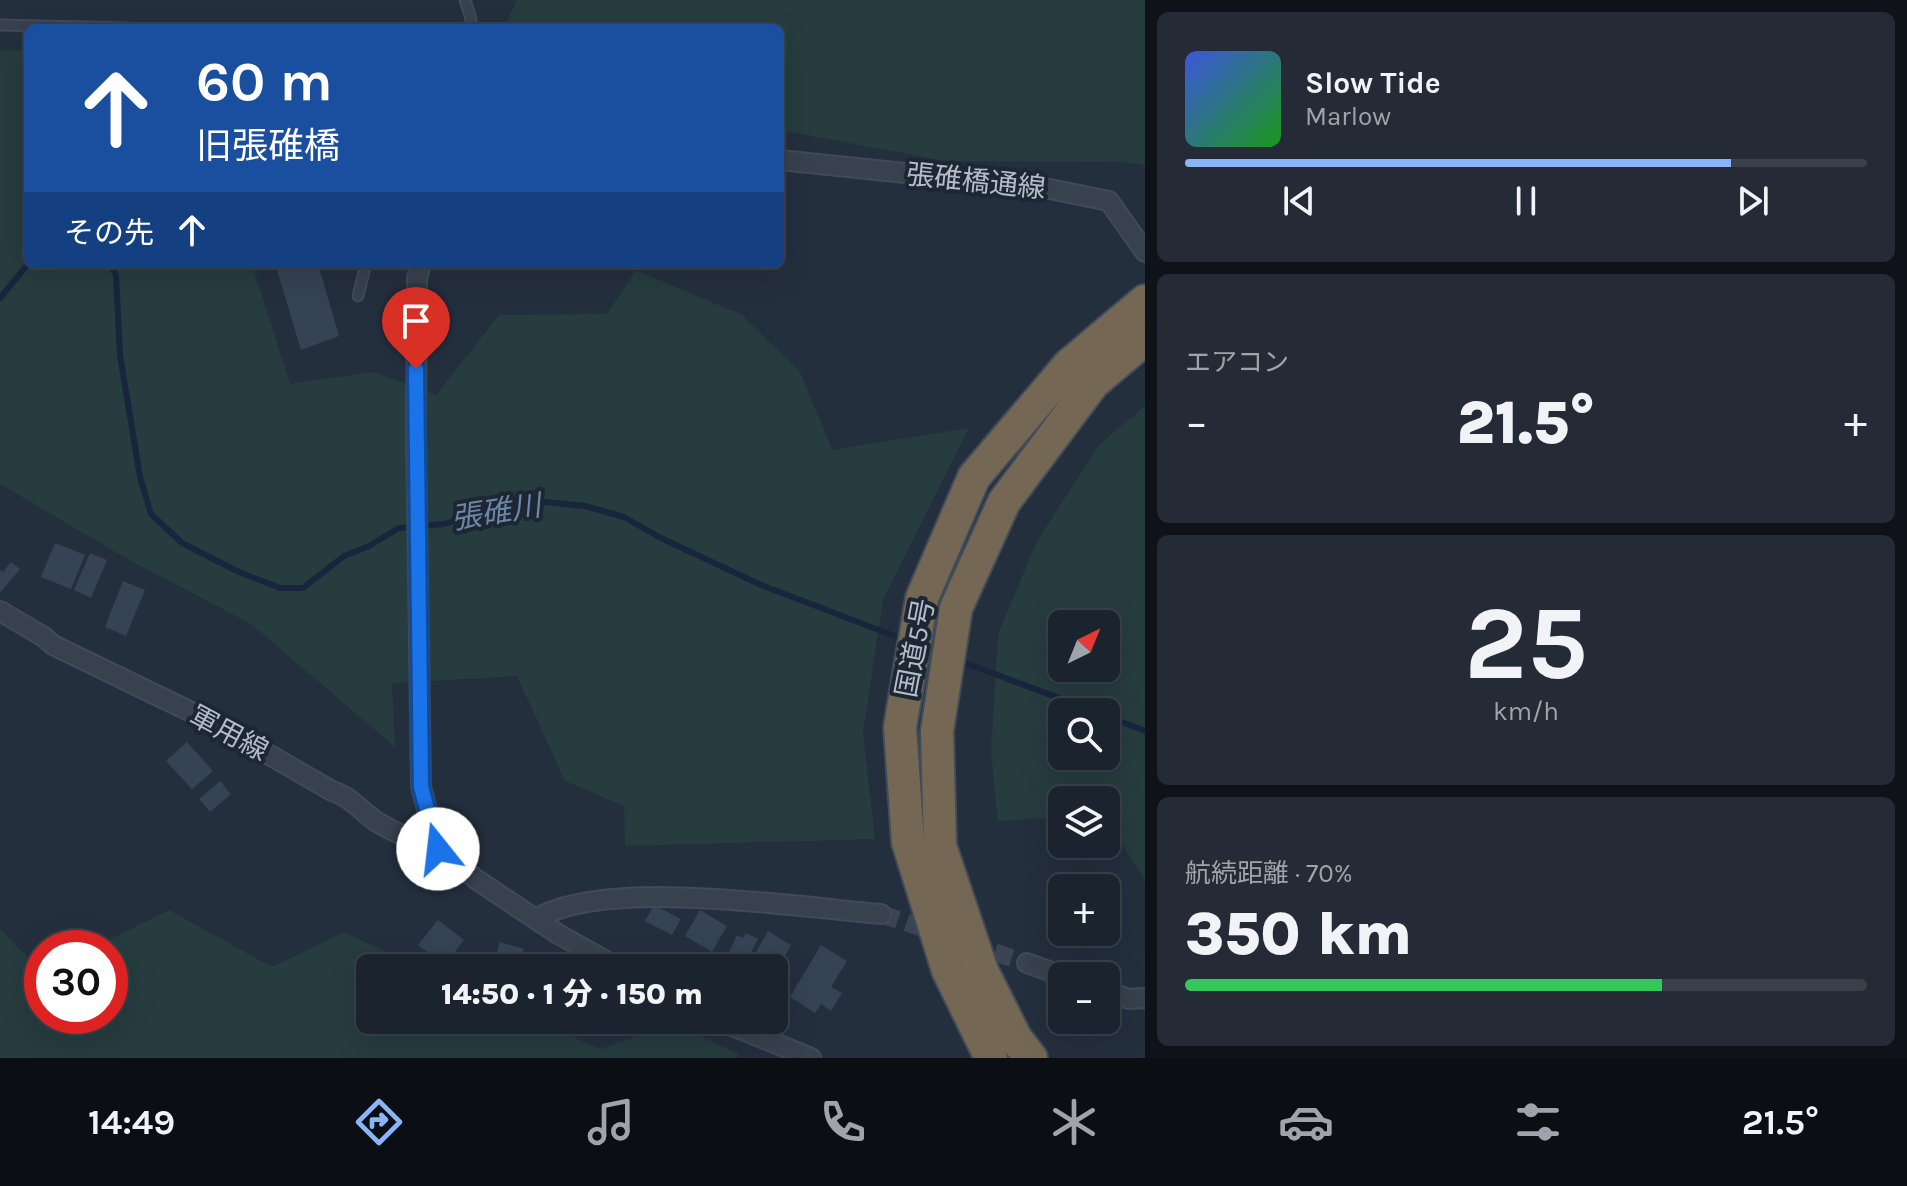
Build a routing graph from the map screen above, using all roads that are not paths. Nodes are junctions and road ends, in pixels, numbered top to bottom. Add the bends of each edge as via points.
1 (465, 0) edge
2 (471, 24) edge
3 (0, 25) edge
4 (24, 26) edge
5 (784, 160) edge
6 (1145, 252) edge
7 (365, 268) edge
8 (420, 268) edge
9 (358, 296) dead end
10 (1145, 301) edge
11 (1145, 339) edge
12 (0, 611) edge
13 (438, 849) junction
14 (881, 914) tunnel mouth
15 (536, 919) junction
16 (595, 954) edge
17 (1027, 963) tunnel mouth
18 (1048, 971) edge
19 (1120, 996) edge
20 (1145, 998) edge
21 (752, 1034) edge
22 (811, 1058) edge
23 (991, 1058) edge
24 (1031, 1058) edge

1 - 2 lane
3 - 4 lane
5 - 6 street, 張碓橋通線 via 1040,187 1109,201
7 - 9 lane
8 - 13 street via 416,429 421,787
10 - 23 highway, 国道5号 via 1069,365 974,477 922,598 900,727 908,842 948,970
11 - 24 highway, 国道5号 via 1093,383 1004,502 956,608 937,731 940,846 982,971
12 - 13 street, 軍用線 via 53,645 216,724 409,839
13 - 15 street, 軍用線
14 - 15 street via 705,899 621,898 552,910
15 - 16 street, 軍用線
17 - 18 street
19 - 20 street
21 - 22 street

